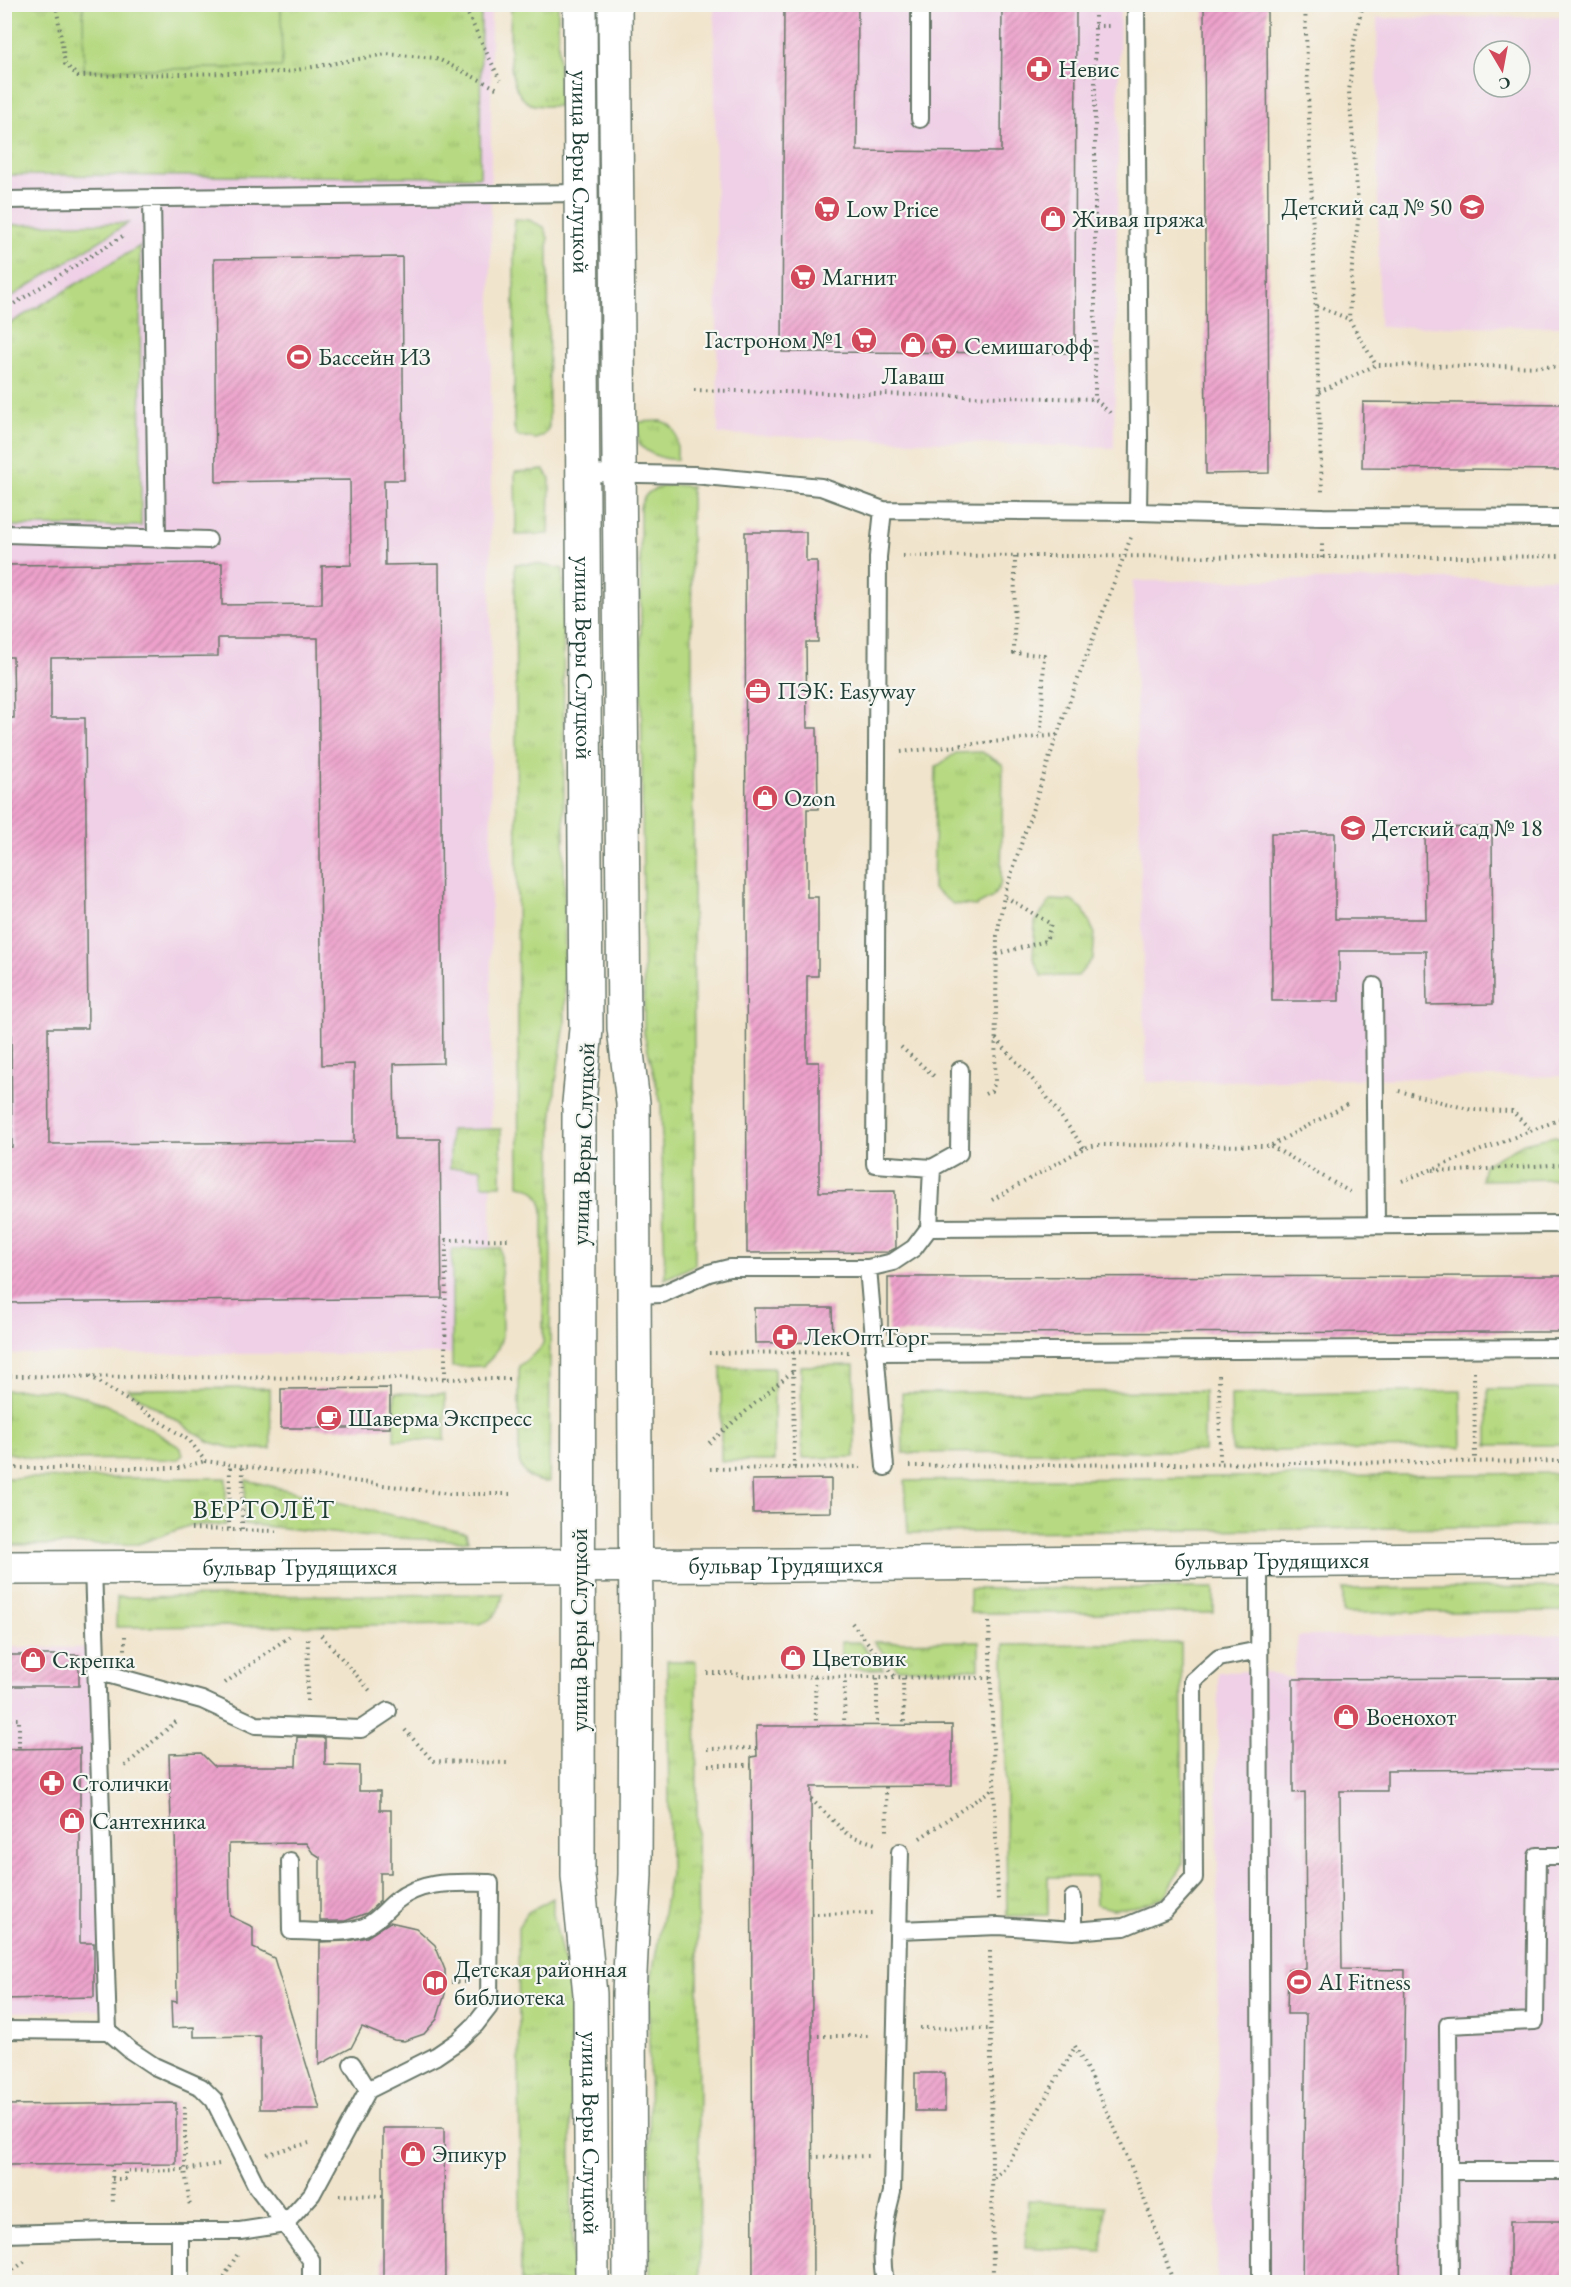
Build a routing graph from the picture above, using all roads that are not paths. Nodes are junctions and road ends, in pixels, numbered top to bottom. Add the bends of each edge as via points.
1 (580, 4) edge
2 (615, 4) edge
3 (1136, 4) edge
4 (920, 6) edge
5 (920, 119) dead end
6 (582, 193) junction
7 (152, 198) junction
8 (4, 200) edge
9 (583, 473) junction
10 (618, 473) junction
11 (884, 510) junction
12 (1138, 512) junction
13 (1566, 518) edge
14 (5, 534) edge
15 (157, 538) junction
16 (208, 540) dead end
17 (1374, 986) dead end
18 (960, 1070) dead end
19 (932, 1168) junction
20 (1376, 1224) junction
21 (1566, 1224) edge
22 (937, 1228) junction
23 (868, 1268) junction
24 (634, 1295) junction
25 (1566, 1348) edge
26 (874, 1352) junction
27 (885, 1467) road end
28 (1566, 1558) edge
29 (1259, 1561) junction
30 (579, 1564) junction
31 (636, 1565) junction
32 (93, 1567) junction
33 (4, 1568) edge
34 (1259, 1650) junction
35 (96, 1671) junction
36 (388, 1711) dead end
37 (900, 1852) road end
38 (1566, 1856) edge
39 (290, 1862) dead end
40 (1073, 1898) dead end
41 (899, 1930) junction
42 (1073, 1931) junction
43 (4, 2030) edge
44 (108, 2031) junction
45 (352, 2064) dead end
46 (368, 2090) junction
47 (1449, 2170) junction
48 (1566, 2171) edge
49 (285, 2224) junction
50 (188, 2231) junction
51 (4, 2234) edge
52 (885, 2281) edge
53 (180, 2283) edge
54 (311, 2283) edge
55 (592, 2283) edge
56 (630, 2283) edge
57 (1261, 2283) edge
58 (1450, 2283) edge

1 - 6 street, улица Веры Слуцкой
2 - 10 street, улица Веры Слуцкой
3 - 12 lane
4 - 5 lane
6 - 7 lane
6 - 9 street, улица Веры Слуцкой
7 - 8 lane
7 - 15 lane
9 - 10 lane
9 - 30 street, улица Веры Слуцкой via 586,1029 579,1103
10 - 11 lane via 694,475 821,487
10 - 24 street, улица Веры Слуцкой via 624,1028 633,1103
11 - 12 lane
11 - 19 lane via 878,557 875,1164
12 - 13 lane
14 - 15 lane
15 - 16 lane
17 - 20 lane
18 - 19 lane via 959,1153
19 - 22 lane
20 - 21 lane
20 - 22 lane
22 - 23 lane via 893,1262
23 - 24 lane via 729,1268 662,1294
23 - 26 lane
24 - 31 street, улица Веры Слуцкой
25 - 26 lane
26 - 27 lane
28 - 29 street, бульвар Трудящихся
29 - 31 street, бульвар Трудящихся
29 - 34 lane
30 - 31 street, бульвар Трудящихся
30 - 32 street, бульвар Трудящихся
30 - 55 street, улица Веры Слуцкой via 578,1876 590,1994
31 - 56 street, улица Веры Слуцкой via 635,1874 629,1993
32 - 33 street, бульвар Трудящихся
32 - 35 lane
34 - 42 lane via 1219,1658 1193,1681 1194,1878 1165,1910 1124,1927
34 - 57 lane
35 - 36 lane via 202,1700 256,1725 361,1729
35 - 44 lane
37 - 41 lane
38 - 47 lane via 1537,1856 1535,2021 1448,2025
39 - 46 lane via 291,1931 366,1927 416,1888 490,1883 489,2007 458,2041
40 - 42 lane
41 - 42 lane via 998,1926
41 - 52 lane via 892,2192 881,2250
43 - 44 lane
44 - 49 lane via 154,2066 201,2087 214,2100 257,2187
45 - 46 lane
46 - 49 lane via 312,2194
47 - 48 lane
47 - 58 lane
49 - 50 lane via 240,2231
49 - 54 lane via 311,2260
50 - 51 lane
50 - 53 lane

